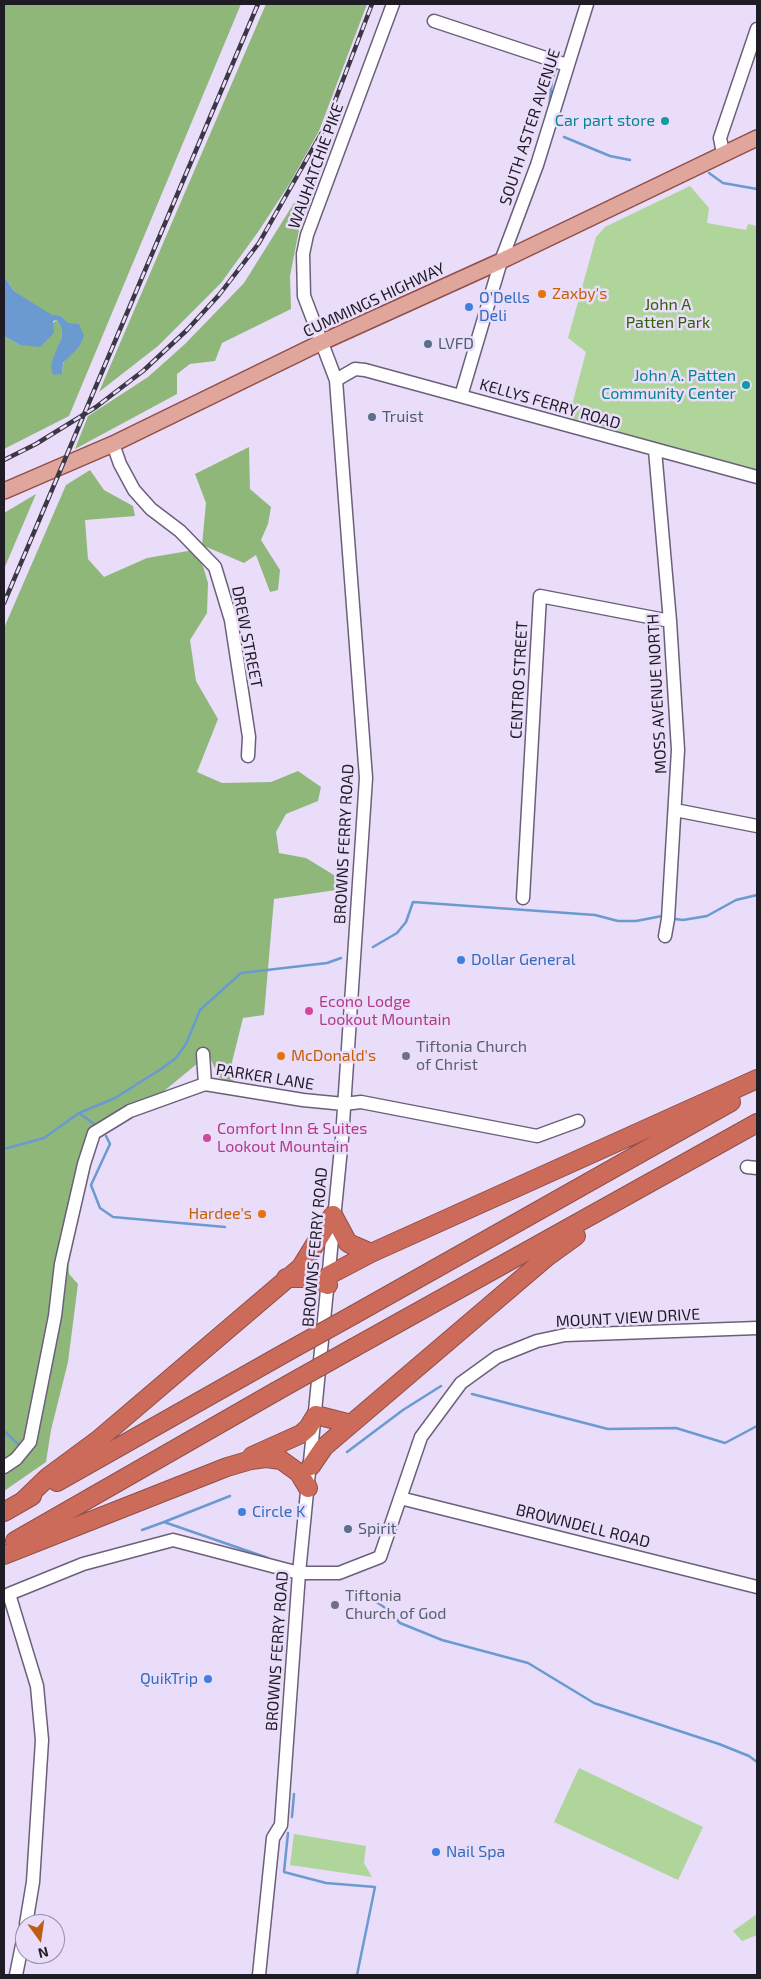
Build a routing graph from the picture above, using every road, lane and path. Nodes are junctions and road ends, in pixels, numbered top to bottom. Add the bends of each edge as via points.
1 (393, 4) edge
2 (588, 4) edge
3 (434, 21) dead end
4 (757, 29) edge
5 (567, 65) junction
6 (757, 138) edge
7 (723, 153) junction
8 (501, 261) junction
9 (320, 343) junction
10 (336, 380) junction
11 (461, 396) junction
12 (113, 444) junction
13 (655, 450) junction
14 (757, 477) edge
15 (4, 491) edge
16 (670, 621) junction
17 (248, 756) dead end
18 (675, 810) junction
19 (757, 826) edge
20 (523, 898) dead end
21 (665, 936) dead end
22 (203, 1054) dead end
23 (757, 1079) edge
24 (205, 1084) junction
25 (757, 1087) edge
26 (344, 1104) junction
27 (578, 1121) dead end
28 (757, 1123) edge
29 (619, 1201) junction
30 (333, 1215) junction
31 (371, 1253) junction
32 (286, 1278) junction
33 (328, 1280) junction
34 (757, 1328) edge
35 (316, 1416) junction
36 (351, 1424) junction
37 (311, 1466) junction
38 (4, 1467) edge
39 (227, 1468) junction
40 (308, 1488) junction
41 (400, 1498) junction
42 (23, 1501) junction
43 (4, 1512) edge
44 (4, 1547) edge
45 (4, 1555) edge
46 (298, 1572) junction
47 (757, 1587) edge
48 (28, 1914) edge
49 (259, 1975) edge

1 - 9 street, WAUHATCHIE PIKE via 307,235 303,254 304,296
2 - 5 street, SOUTH ASTER AVENUE
3 - 5 street
4 - 7 street via 720,138
5 - 8 street, SOUTH ASTER AVENUE via 540,157
6 - 7 main road, CUMMINGS HIGHWAY
7 - 8 main road, CUMMINGS HIGHWAY
8 - 9 main road, CUMMINGS HIGHWAY
8 - 11 street, SOUTH ASTER AVENUE
9 - 10 street, BROWNS FERRY ROAD
9 - 12 main road, CUMMINGS HIGHWAY
10 - 11 street, KELLYS FERRY ROAD via 354,369 365,370
10 - 26 street, BROWNS FERRY ROAD via 366,778
11 - 13 street, KELLYS FERRY ROAD
12 - 15 main road, CUMMINGS HIGHWAY
12 - 17 street, DREW STREET via 134,490 151,510 180,531 215,567 230,620 249,737
13 - 14 street, KELLYS FERRY ROAD
13 - 16 street, MOSS AVENUE NORTH
16 - 18 street, MOSS AVENUE NORTH via 678,750
16 - 20 street, CENTRO STREET via 540,596
18 - 19 street
18 - 21 street, MOSS AVENUE NORTH
22 - 24 street
23 - 31 highway
24 - 26 street, PARKER LANE
24 - 38 street, PARKER LANE via 130,1111 94,1133 61,1264 55,1316 30,1442 16,1459
25 - 42 highway, bridge
26 - 27 street, PARKER LANE via 361,1102 537,1136
26 - 30 street, BROWNS FERRY ROAD
28 - 29 highway
29 - 36 highway via 603,1217 547,1256
29 - 44 highway, bridge
30 - 31 highway via 348,1243
30 - 32 highway via 301,1267
30 - 33 street, BROWNS FERRY ROAD
31 - 33 highway
32 - 33 highway
32 - 42 highway
33 - 35 street, BROWNS FERRY ROAD
34 - 41 street, MOUNT VIEW DRIVE via 565,1335 537,1341 497,1357 461,1383 421,1437
35 - 36 highway
35 - 37 street, BROWNS FERRY ROAD
35 - 39 highway via 300,1434
36 - 37 highway via 324,1447
37 - 40 street, BROWNS FERRY ROAD
39 - 40 highway via 266,1458 281,1460 299,1474
39 - 45 highway
40 - 46 street, BROWNS FERRY ROAD
41 - 46 street, MOUNT VIEW DRIVE via 380,1557 339,1573
41 - 47 street, BROWNDELL ROAD
42 - 43 highway
46 - 48 street, MOUNT VIEW DRIVE via 173,1540 83,1564 9,1594 37,1686 42,1740 33,1882
46 - 49 street, BROWNS FERRY ROAD via 281,1825 272,1838

